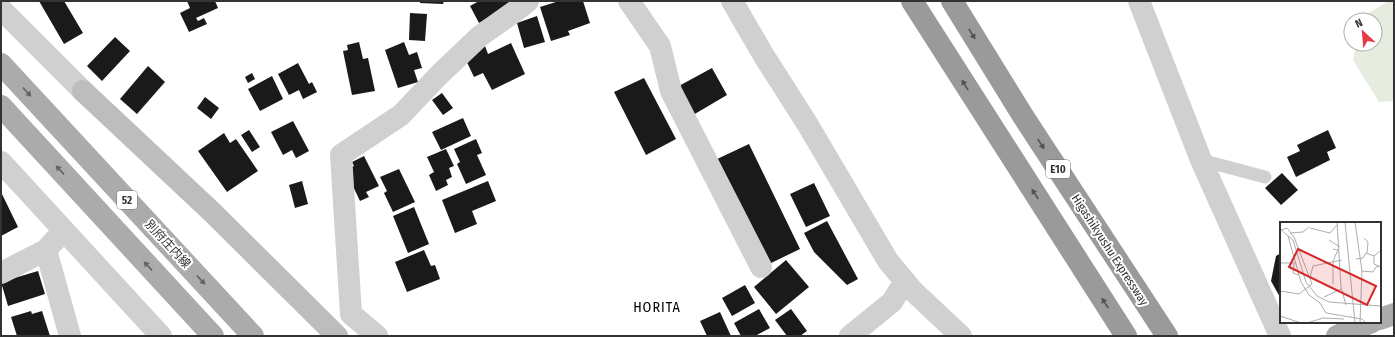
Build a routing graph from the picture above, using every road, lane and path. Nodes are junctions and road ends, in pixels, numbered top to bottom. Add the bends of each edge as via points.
1 (528, 1) edge
2 (629, 1) edge
3 (732, 1) edge
4 (912, 1) edge
5 (952, 1) edge
6 (1139, 1) edge
7 (1, 9) edge
8 (1, 64) edge
9 (1, 106) edge
10 (1201, 160) junction
11 (1, 162) edge
12 (1265, 177) dead end
13 (64, 231) junction
14 (46, 250) junction
15 (761, 267) dead end
16 (1, 273) edge
17 (905, 281) junction
18 (1394, 314) edge
19 (1381, 319) edge
20 (1370, 323) edge
21 (70, 336) edge
22 (161, 336) edge
23 (213, 336) edge
24 (253, 336) edge
25 (337, 336) edge
26 (377, 336) edge
27 (850, 336) edge
28 (960, 336) edge
29 (1126, 336) edge
30 (1167, 336) edge
31 (1280, 336) edge
32 (1337, 336) edge

1 - 26 street via 480,36 401,116 340,155 351,314
2 - 15 street via 660,46 671,91
3 - 17 street via 888,261
29 -> 4 highway
5 -> 30 highway, Higashikyushu Expressway / E10 via 1027,123
6 - 10 street
7 - 25 street
8 -> 24 main road, 別府庄内線 / 52
23 -> 9 main road, 52
10 - 12 lane
10 - 31 street
11 - 13 street
13 - 14 street
13 - 22 street
14 - 16 street
14 - 21 street
17 - 27 street via 892,302
17 - 28 street
18 - 19 main road
20 - 32 main road

